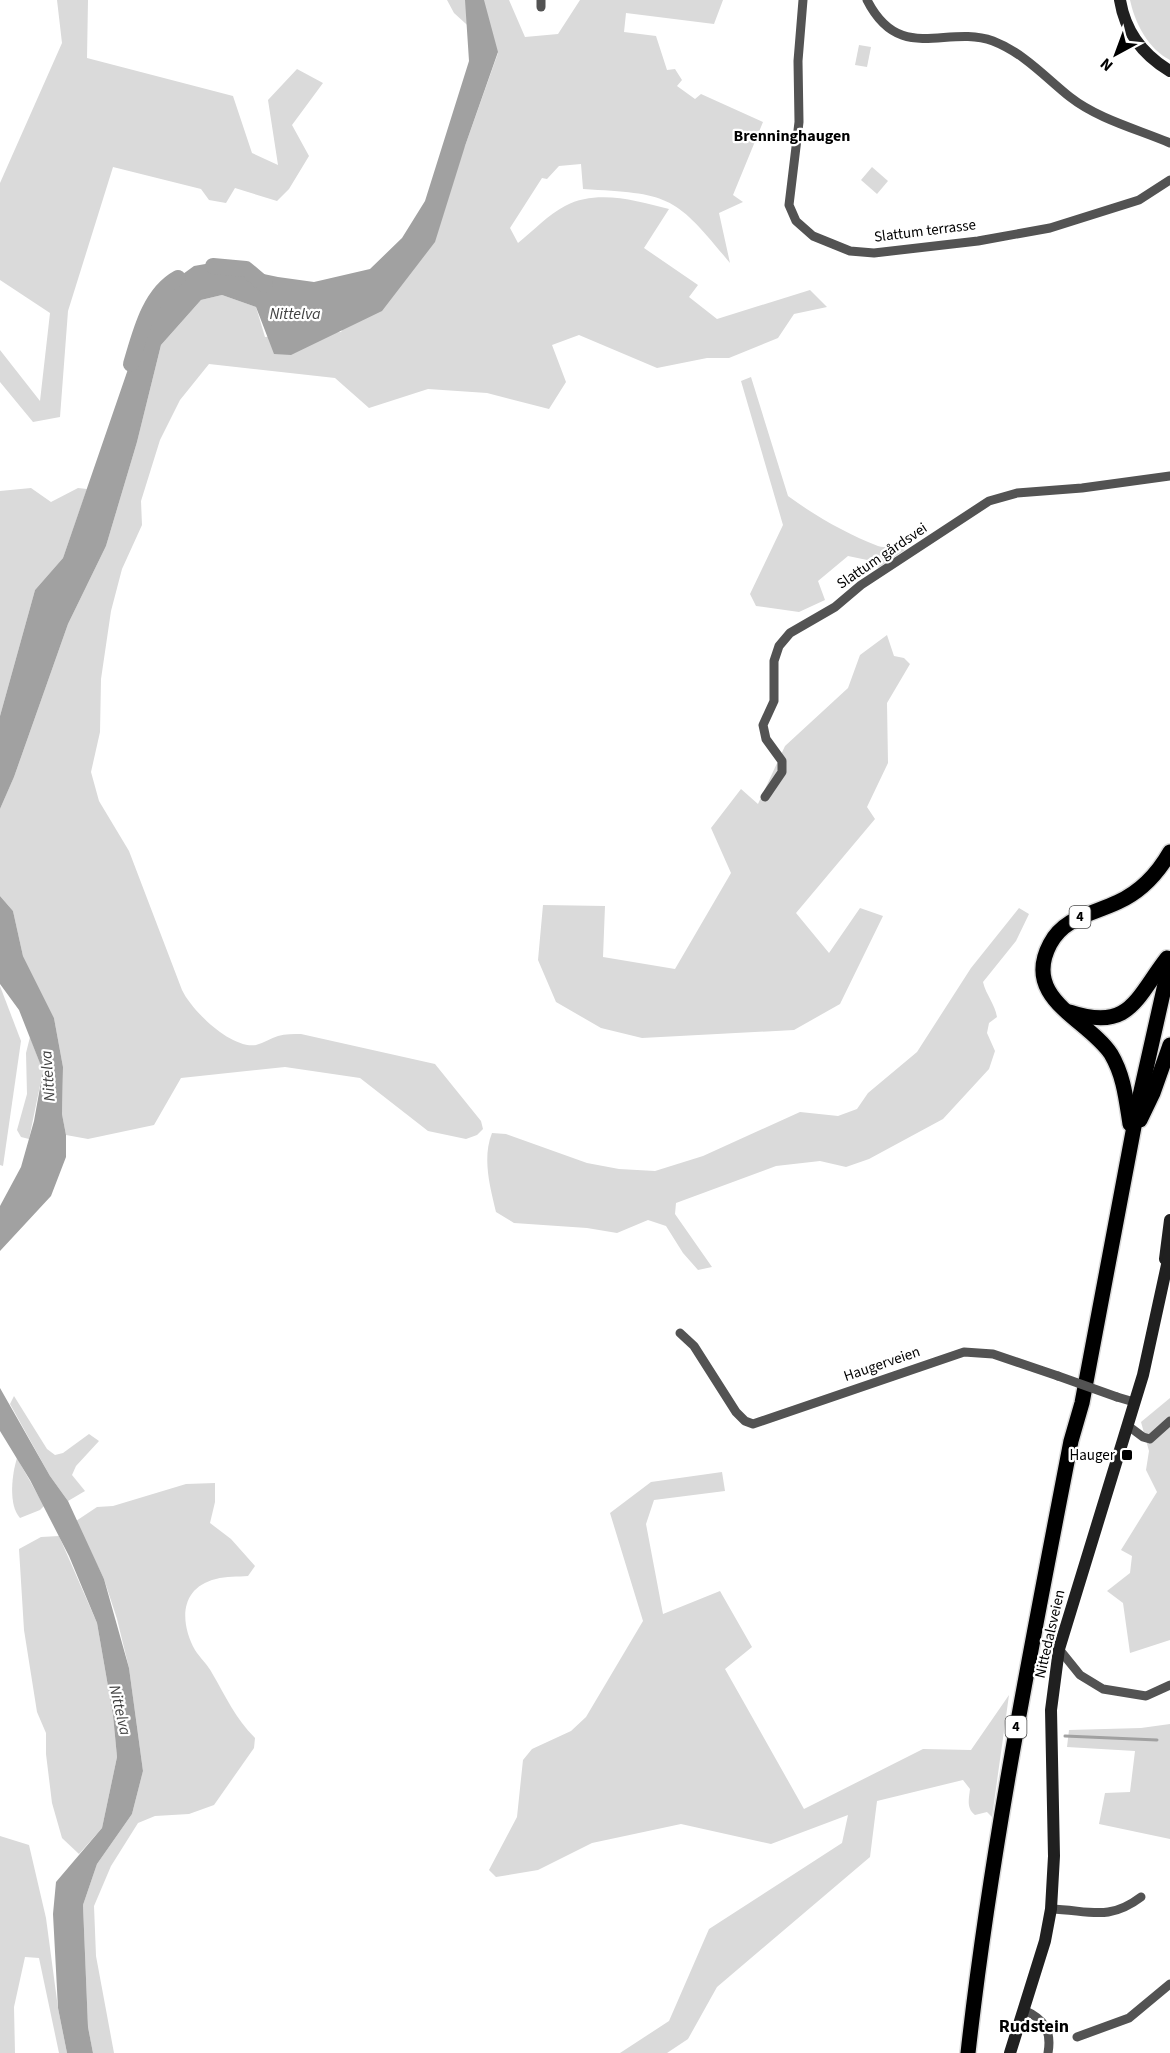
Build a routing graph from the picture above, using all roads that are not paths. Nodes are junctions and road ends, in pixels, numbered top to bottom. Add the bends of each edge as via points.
1 (803, 0) edge
2 (867, 0) edge
3 (1120, 0) edge
4 (1170, 71) edge
5 (1170, 142) edge
6 (1170, 180) edge
7 (1170, 476) edge
8 (765, 797) dead end
9 (1170, 852) edge
10 (1170, 955) edge
11 (1170, 962) edge
12 (1064, 1010) junction
13 (1170, 1045) edge
14 (1132, 1136) junction
15 (1170, 1220) edge
16 (1168, 1257) edge
17 (680, 1333) dead end
18 (1134, 1402) junction
19 (1082, 1403) junction
20 (1170, 1421) edge
21 (1127, 1425) junction
22 (1059, 1649) junction
23 (1170, 1685) edge
24 (1141, 1898) dead end
25 (1052, 1909) junction
26 (1170, 1984) edge
27 (1024, 2010) junction
28 (1077, 2037) dead end
29 (968, 2053) edge
30 (976, 2053) edge
31 (1010, 2053) edge
32 (1048, 2053) edge

1 - 6 street, Slattum terrasse via 798,130 789,205 802,228 825,242 850,251 874,253 1012,236 1139,200
2 - 5 street via 878,17 899,34 930,40 991,40 1022,56 1086,107
3 - 4 main road via 1125,20 1137,41
7 - 8 street, Slattum gårdsvei via 1017,493 989,501 911,551 835,607 790,633 779,646 774,661 774,701 763,725 766,739 782,761 782,772
9 - 12 highway, 4 via 1160,869 1137,891 1072,921 1053,938 1044,961 1045,980 1051,996
10 - 12 highway via 1144,994 1123,1012 1093,1019
11 - 14 highway, 4
12 - 14 highway, 4 via 1098,1040 1117,1066 1125,1089
13 - 14 highway, 4
14 - 19 highway, 4
15 - 16 main road, Nittedalsveien
16 - 18 main road, Nittedalsveien via 1148,1357
17 - 18 street, Haugerveien, bridge via 694,1346 736,1412 753,1424 964,1352 993,1354
18 - 21 main road, Nittedalsveien
19 - 29 highway, 4 via 1006,1782
19 - 30 highway, 4 via 1079,1442 1008,1816
20 - 21 street via 1150,1439
21 - 22 main road, Nittedalsveien
22 - 23 street via 1080,1674 1103,1689 1146,1696
22 - 25 main road, Nittedalsveien via 1051,1710
24 - 25 street via 1110,1914
25 - 27 main road, Nittedalsveien
26 - 28 street via 1129,2018
27 - 31 main road, Nittedalsveien
27 - 32 street via 1047,2026

